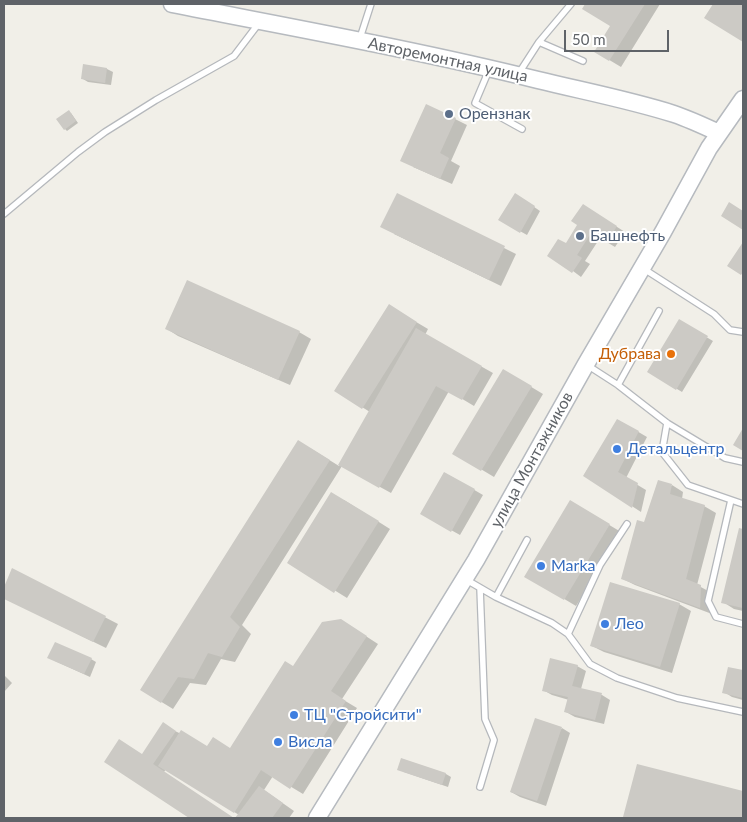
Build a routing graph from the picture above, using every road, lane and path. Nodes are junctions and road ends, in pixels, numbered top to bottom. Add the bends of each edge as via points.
1 (172, 4) edge
2 (371, 4) edge
3 (571, 4) edge
4 (260, 21) junction
5 (359, 40) junction
6 (539, 42) junction
7 (583, 61) dead end
8 (490, 68) junction
9 (518, 75) junction
10 (743, 99) edge
11 (522, 129) dead end
12 (719, 133) junction
13 (4, 214) edge
14 (642, 268) junction
15 (659, 311) dead end
16 (743, 332) edge
17 (586, 364) junction
18 (618, 385) junction
19 (667, 423) junction
20 (743, 462) edge
21 (731, 500) junction
22 (743, 504) edge
23 (628, 524) dead end
24 (527, 540) dead end
25 (464, 579) junction
26 (480, 588) junction
27 (496, 597) junction
28 (743, 624) edge
29 (568, 634) junction
30 (743, 712) edge
31 (480, 787) dead end
32 (317, 818) edge

1 - 4 main road, Авторемонтная улица
2 - 5 lane
3 - 6 lane
4 - 5 main road, Авторемонтная улица
4 - 13 lane via 234,56 105,132
5 - 8 main road, Авторемонтная улица
6 - 7 lane
6 - 9 lane
8 - 9 main road, Авторемонтная улица
8 - 11 lane via 474,103
9 - 12 main road, Авторемонтная улица via 673,114
10 - 12 main road, улица Монтажников
12 - 14 main road, улица Монтажников
14 - 16 lane via 714,314 730,330
14 - 17 main road, улица Монтажников
15 - 18 lane
17 - 18 lane
17 - 25 main road, улица Монтажников
18 - 19 lane
19 - 20 lane via 725,458
19 - 21 lane via 662,452 688,485
21 - 22 lane
21 - 28 lane via 708,601 716,617
23 - 29 lane via 600,565
24 - 27 lane
25 - 26 lane
25 - 32 main road, улица Монтажников
26 - 27 lane
26 - 31 lane via 485,719 494,740
27 - 29 lane
29 - 30 lane via 590,664 617,678 676,698

